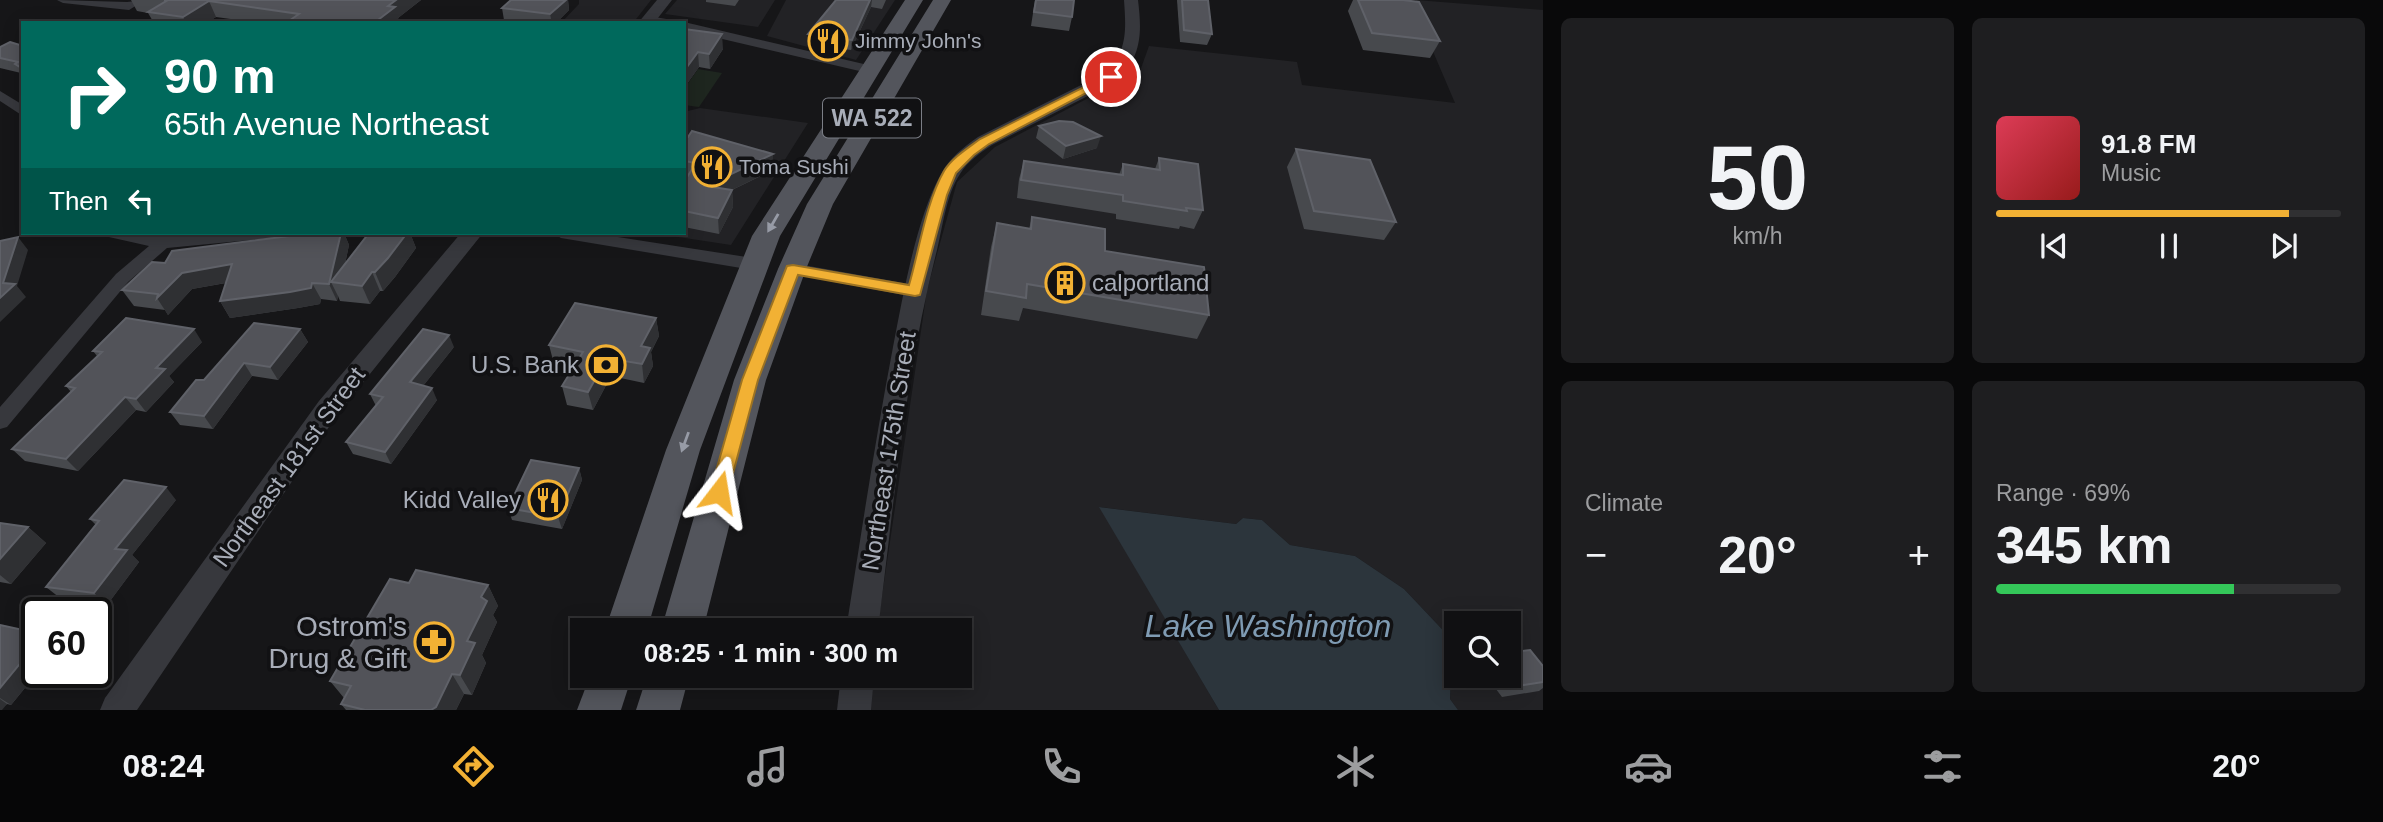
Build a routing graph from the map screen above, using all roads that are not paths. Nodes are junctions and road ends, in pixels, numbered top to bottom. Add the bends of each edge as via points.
1 (63, 0) edge
2 (665, 0) edge
3 (914, 0) edge
4 (942, 0) edge
5 (1131, 0) edge
6 (134, 3) edge
7 (647, 21) edge
8 (686, 26) edge
9 (869, 69) junction
10 (0, 95) edge
11 (21, 111) edge
12 (820, 204) junction
13 (136, 235) edge
14 (230, 235) edge
15 (470, 235) edge
16 (573, 235) edge
17 (168, 238) edge
18 (753, 264) junction
19 (793, 270) junction
20 (915, 291) junction
21 (0, 421) edge
22 (719, 492) junction
23 (630, 618) edge
24 (685, 618) edge
25 (864, 618) edge
26 (607, 688) edge
27 (664, 688) edge
28 (857, 688) edge
29 (117, 710) edge
30 (599, 710) edge
31 (658, 710) edge
32 (855, 710) edge

1 - 6 street
2 - 7 street
3 - 9 main road, WA 522
4 - 12 main road, WA 522
5 - 20 street, Northeast 175th Street via 1133,47 1119,71 985,141 951,172
8 - 9 street
9 - 12 main road via 875,87 822,171
9 -> 18 main road, WA 522 via 782,208
10 - 11 street
12 - 19 main road, WA 522
13 - 17 street
14 - 17 street
15 - 29 street, Northeast 181st Street via 328,408
16 - 18 street
17 - 21 street via 122,278
18 - 22 main road via 760,291 719,405
18 -> 23 main road, WA 522 via 683,450
19 - 20 street
19 - 22 main road, WA 522 via 750,380
20 - 25 street, Northeast 175th Street
22 - 24 main road, WA 522
26 - 30 main road
27 - 31 main road
28 - 32 street

